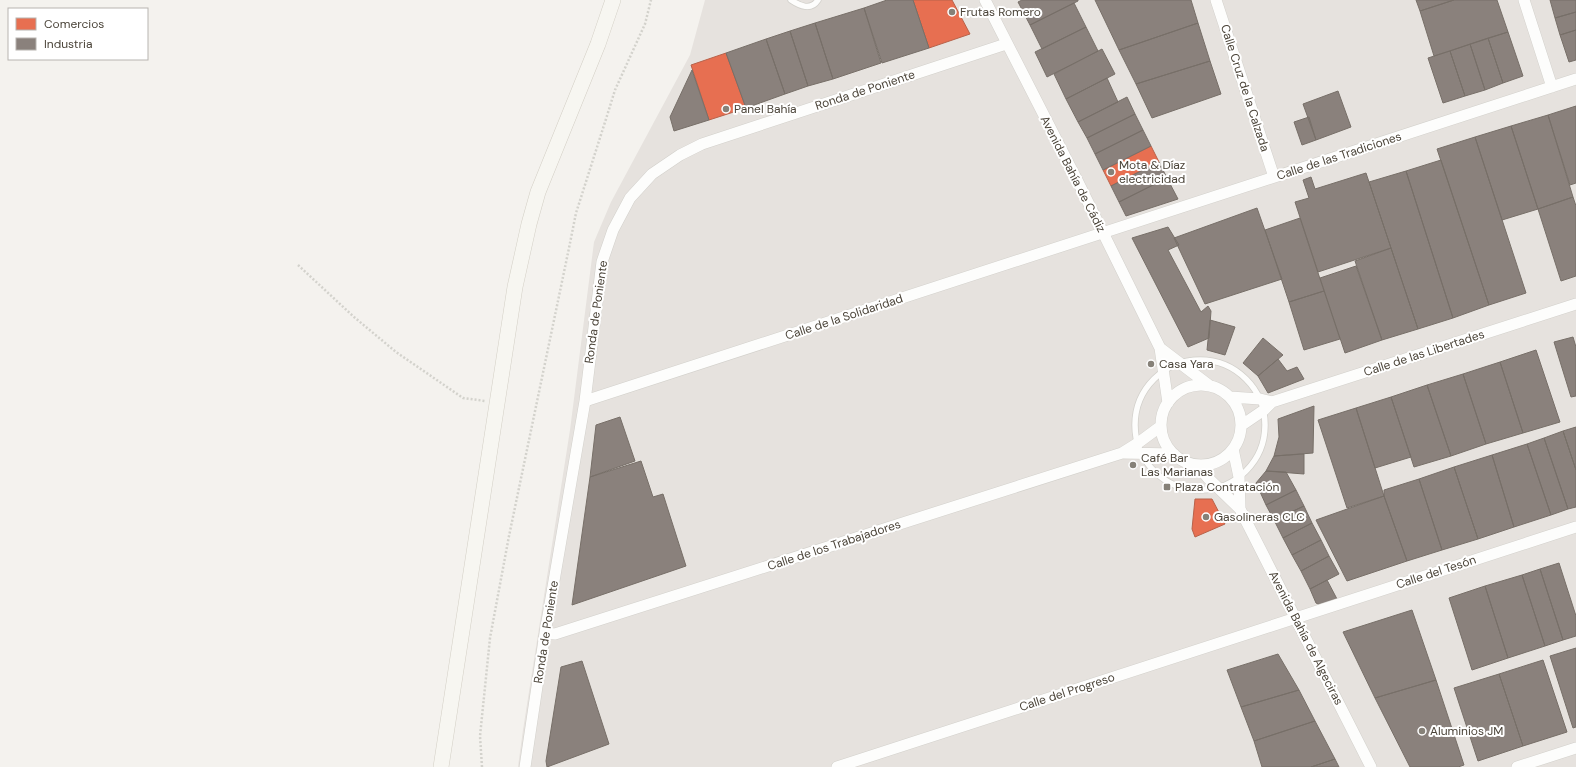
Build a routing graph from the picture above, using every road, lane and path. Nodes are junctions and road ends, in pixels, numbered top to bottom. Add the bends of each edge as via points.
1 (613, 0) edge
2 (651, 0) edge
3 (791, 0) edge
4 (818, 0) edge
5 (985, 0) edge
6 (1216, 0) edge
7 (1524, 0) edge
8 (1006, 44) junction
9 (1576, 79) edge
10 (1552, 87) junction
11 (1274, 177) junction
12 (1102, 233) junction
13 (298, 265) dead end
14 (1576, 304) edge
15 (1160, 348) junction
16 (1179, 363) junction
17 (1162, 372) junction
18 (1211, 386) junction
19 (1230, 397) junction
20 (1260, 399) junction
21 (585, 401) junction
22 (1272, 402) junction
23 (497, 403) junction
24 (1168, 403) junction
25 (1264, 410) junction
26 (1242, 425) junction
27 (1161, 426) junction
28 (1140, 448) junction
29 (1234, 450) junction
30 (1174, 454) junction
31 (1197, 465) junction
32 (1239, 478) junction
33 (1218, 487) junction
34 (1240, 509) junction
35 (1576, 527) edge
36 (1297, 618) junction
37 (545, 633) junction
38 (1576, 748) edge
39 (441, 767) edge
40 (482, 767) edge
41 (525, 767) edge
42 (837, 767) edge
43 (1371, 767) edge
44 (1517, 767) edge

1 - 23 main road via 598,44 538,192 515,287
2 - 40 path via 645,24 615,90 582,192 569,248 490,638 480,736
3 - 4 lane via 810,7
5 - 8 street, Avenida Bahía de Cádiz
6 - 11 street, Calle Cruz de la Calzada
7 - 10 street
8 - 12 street, Avenida Bahía de Cádiz
8 - 21 street, Ronda de Poniente via 702,144 652,174 630,198 613,230 602,262
9 - 10 street, Calle de las Tradiciones
10 - 11 street, Calle de las Tradiciones
11 - 12 street, Calle de las Tradiciones
12 - 15 street, Avenida Bahía de Cádiz
12 - 21 street, Calle de la Solidaridad
13 - 23 path via 396,352 463,398
14 - 22 street, Calle de las Libertades
15 - 16 street, Avenida Bahía de Cádiz
15 - 17 street, Avenida Bahía de Cádiz
16 - 17 lane
16 - 18 street, Avenida Bahía de Cádiz
16 - 20 lane via 1206,360 1224,364 1248,380
17 - 24 street, Avenida Bahía de Cádiz
17 - 28 lane via 1146,388 1138,406 1135,424
18 - 19 street
18 - 24 street via 1187,388
19 - 20 street
19 - 26 street via 1241,416
20 - 22 street
20 - 25 lane
21 - 37 street, Ronda de Poniente
22 - 25 street, Calle de las Libertades
23 - 39 main road
24 - 27 street
25 - 26 street, Calle de las Libertades
25 - 32 lane via 1266,430 1261,448 1252,464
26 - 29 street
27 - 28 street
27 - 30 street via 1166,445
28 - 30 street, Calle de los Trabajadores
28 - 33 lane via 1153,469 1169,482 1198,490
28 - 37 street, Calle de los Trabajadores via 555,634
29 - 31 street via 1210,464
29 - 32 street, Avenida Bahía de Algeciras
30 - 31 street via 1184,462
31 - 33 street, Avenida Bahía de Algeciras
32 - 33 lane
32 - 34 street, Avenida Bahía de Algeciras
33 - 34 street, Avenida Bahía de Algeciras
34 - 36 street, Avenida Bahía de Algeciras
35 - 36 street, Calle del Tesón
36 - 42 street, Calle del Progreso
36 - 43 street, Avenida Bahía de Algeciras
37 - 41 street, Ronda de Poniente
38 - 44 street

